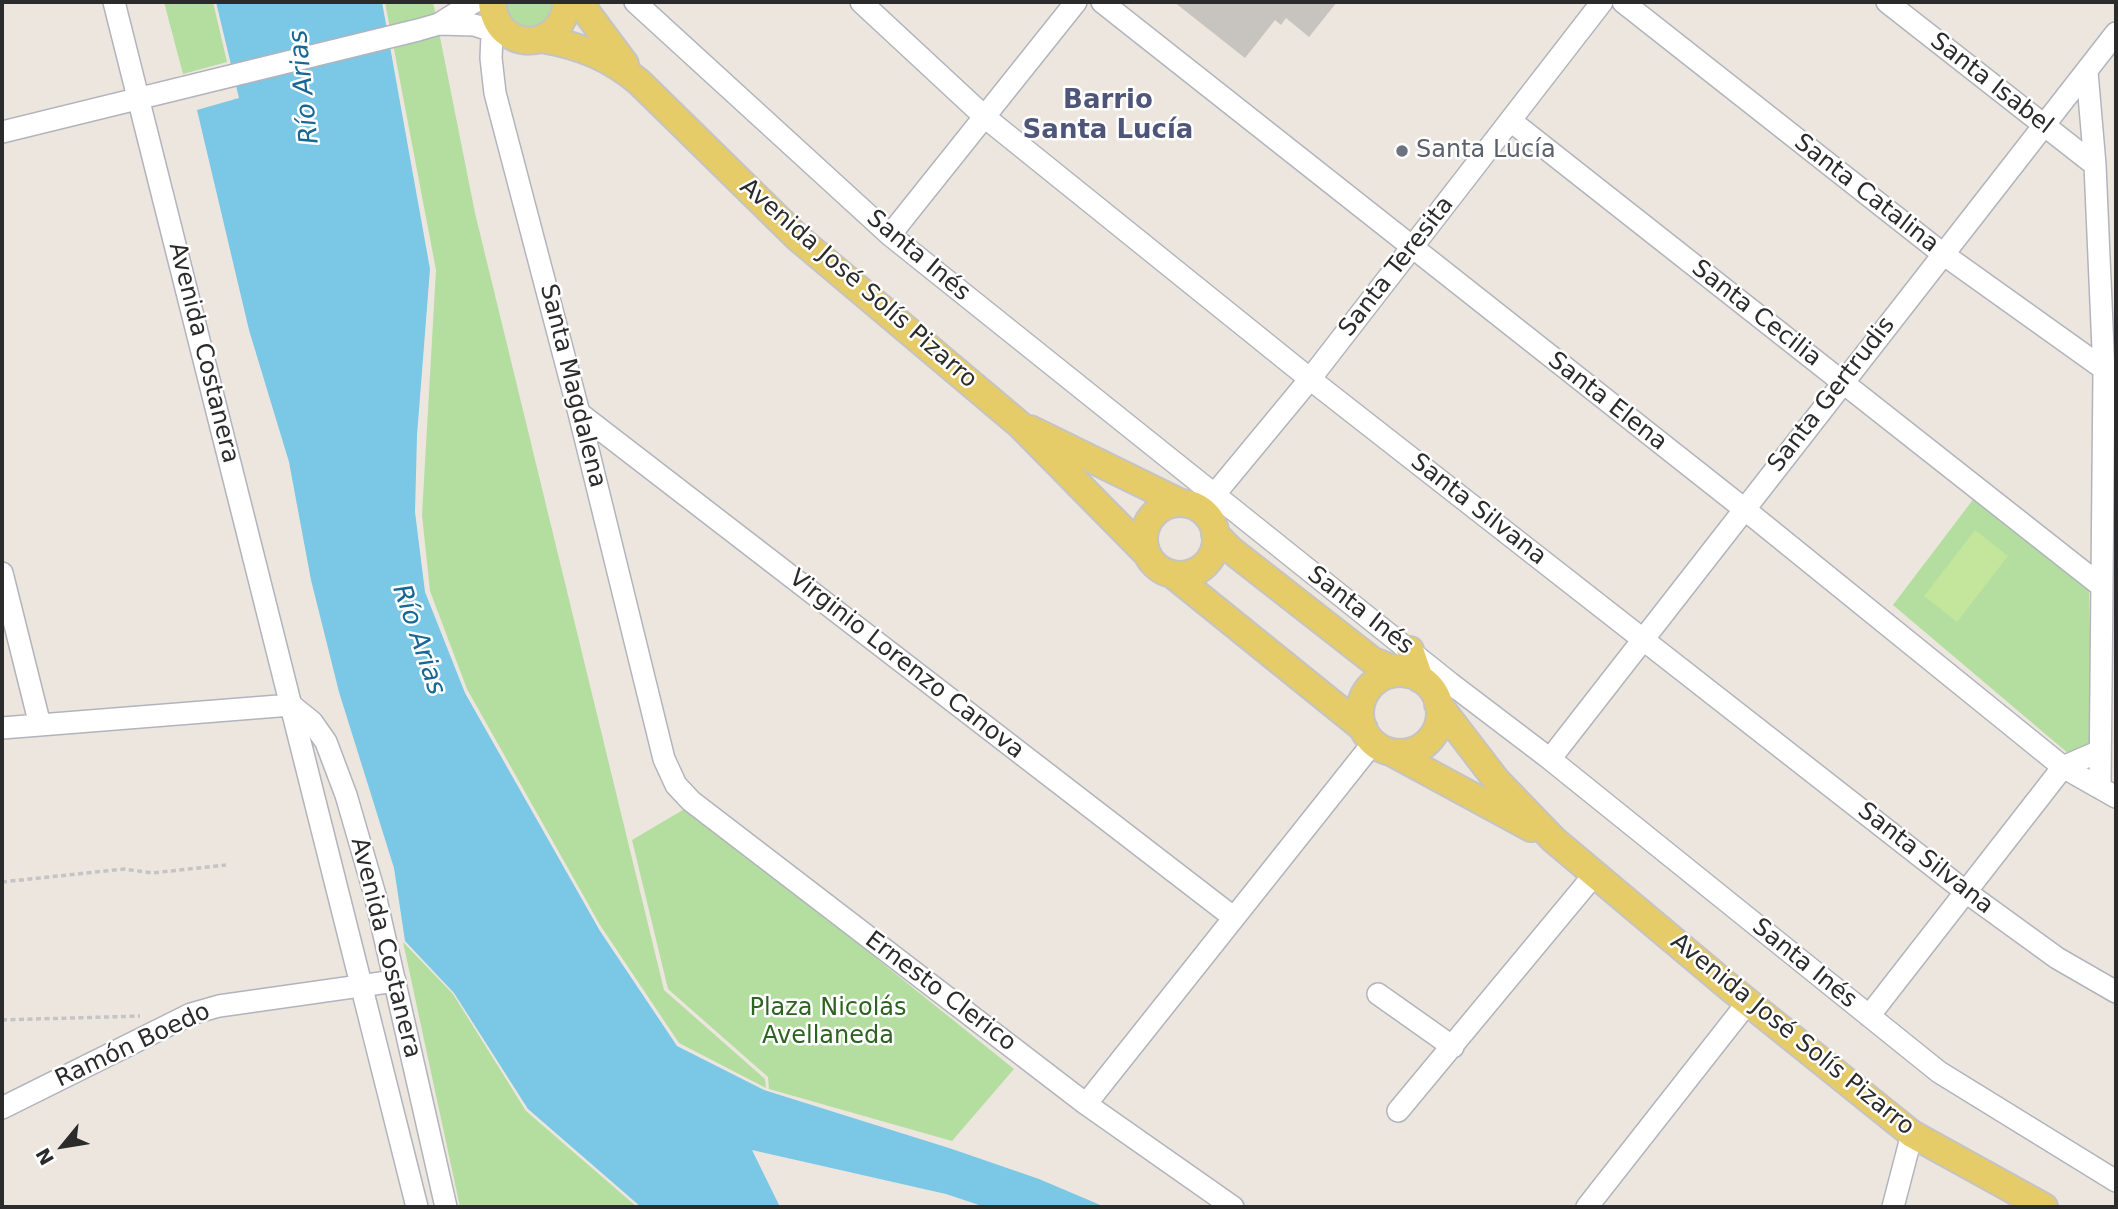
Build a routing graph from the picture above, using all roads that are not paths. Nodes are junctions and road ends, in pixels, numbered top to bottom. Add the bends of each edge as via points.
1 (114, 2) edge
2 (635, 2) edge
3 (861, 2) edge
4 (1076, 2) edge
5 (1102, 2) edge
6 (1602, 2) edge
7 (1623, 2) edge
8 (1887, 2) edge
9 (571, 5) edge
10 (493, 17) edge
11 (439, 24) junction
12 (2116, 33) edge
13 (542, 39) junction
14 (2087, 72) junction
15 (639, 82) junction
16 (139, 99) junction
17 (986, 118) junction
18 (1511, 121) junction
19 (2045, 127) junction
20 (2, 132) edge
21 (2095, 165) junction
22 (890, 235) junction
23 (1411, 249) junction
24 (1943, 254) junction
25 (2110, 374) edge
26 (1310, 379) junction
27 (1843, 382) junction
28 (579, 413) junction
29 (1019, 424) junction
30 (1743, 508) junction
31 (1204, 513) junction
32 (1148, 555) junction
33 (2, 573) edge
34 (1172, 574) junction
35 (2100, 585) junction
36 (1642, 638) junction
37 (1426, 679) junction
38 (291, 705) junction
39 (40, 725) junction
40 (2, 728) edge
41 (1376, 742) junction
42 (2100, 751) junction
43 (664, 759) joint
44 (1550, 759) junction
45 (2063, 766) junction
46 (2108, 792) edge
47 (1555, 840) junction
48 (1594, 874) junction
49 (1966, 892) junction
50 (1233, 916) junction
51 (395, 981) junction
52 (359, 984) junction
53 (2116, 992) edge
54 (1378, 994) dead end
55 (1748, 1002) junction
56 (1869, 1016) junction
57 (1452, 1047) junction
58 (1086, 1104) junction
59 (2, 1108) edge
60 (1398, 1111) dead end
61 (1912, 1134) junction
62 (2116, 1181) edge
63 (445, 1203) edge
64 (417, 1207) edge
65 (1233, 1207) edge
66 (1587, 1207) edge
67 (1893, 1207) edge
68 (2044, 1207) edge

1 - 16 street, Avenida Costanera
2 - 22 street, Santa Inés
3 - 17 street, Santa Silvana
4 - 17 street
5 - 23 street, Santa Elena
6 - 18 street, Santa Teresita
7 - 24 street, Santa Catalina
8 - 19 street, Santa Isabel
9 - 13 main road via 557,29
9 - 15 main road, Avenida José Solís Pizarro
10 - 11 street
10 - 11 street via 474,25
10 - 13 main road, Avenida José Solís Pizarro via 528,41
10 - 28 street, Santa Magdalena via 495,93
11 - 16 street
12 - 14 street, Santa Gertrudis
13 - 15 main road, Avenida José Solís Pizarro via 590,50 615,62
14 - 19 street, Santa Gertrudis
14 - 21 street
15 - 29 main road, Avenida José Solís Pizarro via 798,238
16 - 20 street
16 - 38 street, Avenida Costanera
17 - 22 street
17 - 26 street, Santa Silvana
18 - 23 street, Santa Teresita
18 - 27 street, Santa Cecilia
19 - 21 street, Santa Isabel
19 - 24 street, Santa Gertrudis
21 - 25 street
22 - 31 street, Santa Inés
23 - 26 street, Santa Teresita
23 - 30 street, Santa Elena
24 - 25 street, Santa Catalina
24 - 27 street, Santa Gertrudis
25 - 35 street
26 - 31 street, Santa Teresita
26 - 36 street, Santa Silvana
27 - 30 street, Santa Gertrudis
27 - 35 street, Santa Cecilia
28 - 43 street, Santa Magdalena
28 - 50 street, Virginio Lorenzo Canova
29 - 31 main road, Avenida José Solís Pizarro
29 - 32 main road, Avenida José Solís Pizarro
30 - 36 street, Santa Gertrudis
30 - 45 street, Santa Elena
31 - 32 main road via 1158,510 1150,519 1144,543
31 - 34 main road via 1212,556 1205,565 1184,575
31 - 37 street, Santa Inés
31 - 37 main road, Avenida José Solís Pizarro via 1231,550 1373,661
32 - 34 main road, Avenida José Solís Pizarro
33 - 39 street
34 - 41 main road, Avenida José Solís Pizarro
35 - 42 street
36 - 44 street, Santa Gertrudis
36 - 49 street, Santa Silvana
37 - 41 main road via 1384,677 1373,683 1361,705
37 - 41 main road via 1440,717 1429,742 1417,750
37 - 44 street, Santa Inés
37 - 47 main road, Avenida José Solís Pizarro via 1497,781
38 - 39 street
38 - 51 street, Avenida Costanera via 312,722 326,742 346,795
38 - 52 street, Avenida Costanera
39 - 40 street
41 - 47 main road, Avenida José Solís Pizarro
41 - 50 street
42 - 45 street
42 - 46 street
43 - 58 street, Ernesto Clerico via 676,785 691,801
44 - 56 street, Santa Inés
45 - 46 street, Santa Elena
45 - 49 street
47 - 48 main road, Avenida José Solís Pizarro
48 - 55 main road, Avenida José Solís Pizarro
48 - 57 street
49 - 53 street, Santa Silvana via 2057,958
49 - 56 street
50 - 58 street
51 - 52 street, Ramón Boedo
51 - 63 street, Avenida Costanera
52 - 59 street, Ramón Boedo via 191,1014
52 - 64 street, Avenida Costanera
54 - 57 street
55 - 61 main road, Avenida José Solís Pizarro
55 - 66 street
56 - 62 street, Santa Inés via 1971,1094
57 - 60 street
58 - 65 street, Ernesto Clerico
61 - 67 street
61 - 68 main road, Avenida José Solís Pizarro
63 - 64 street

